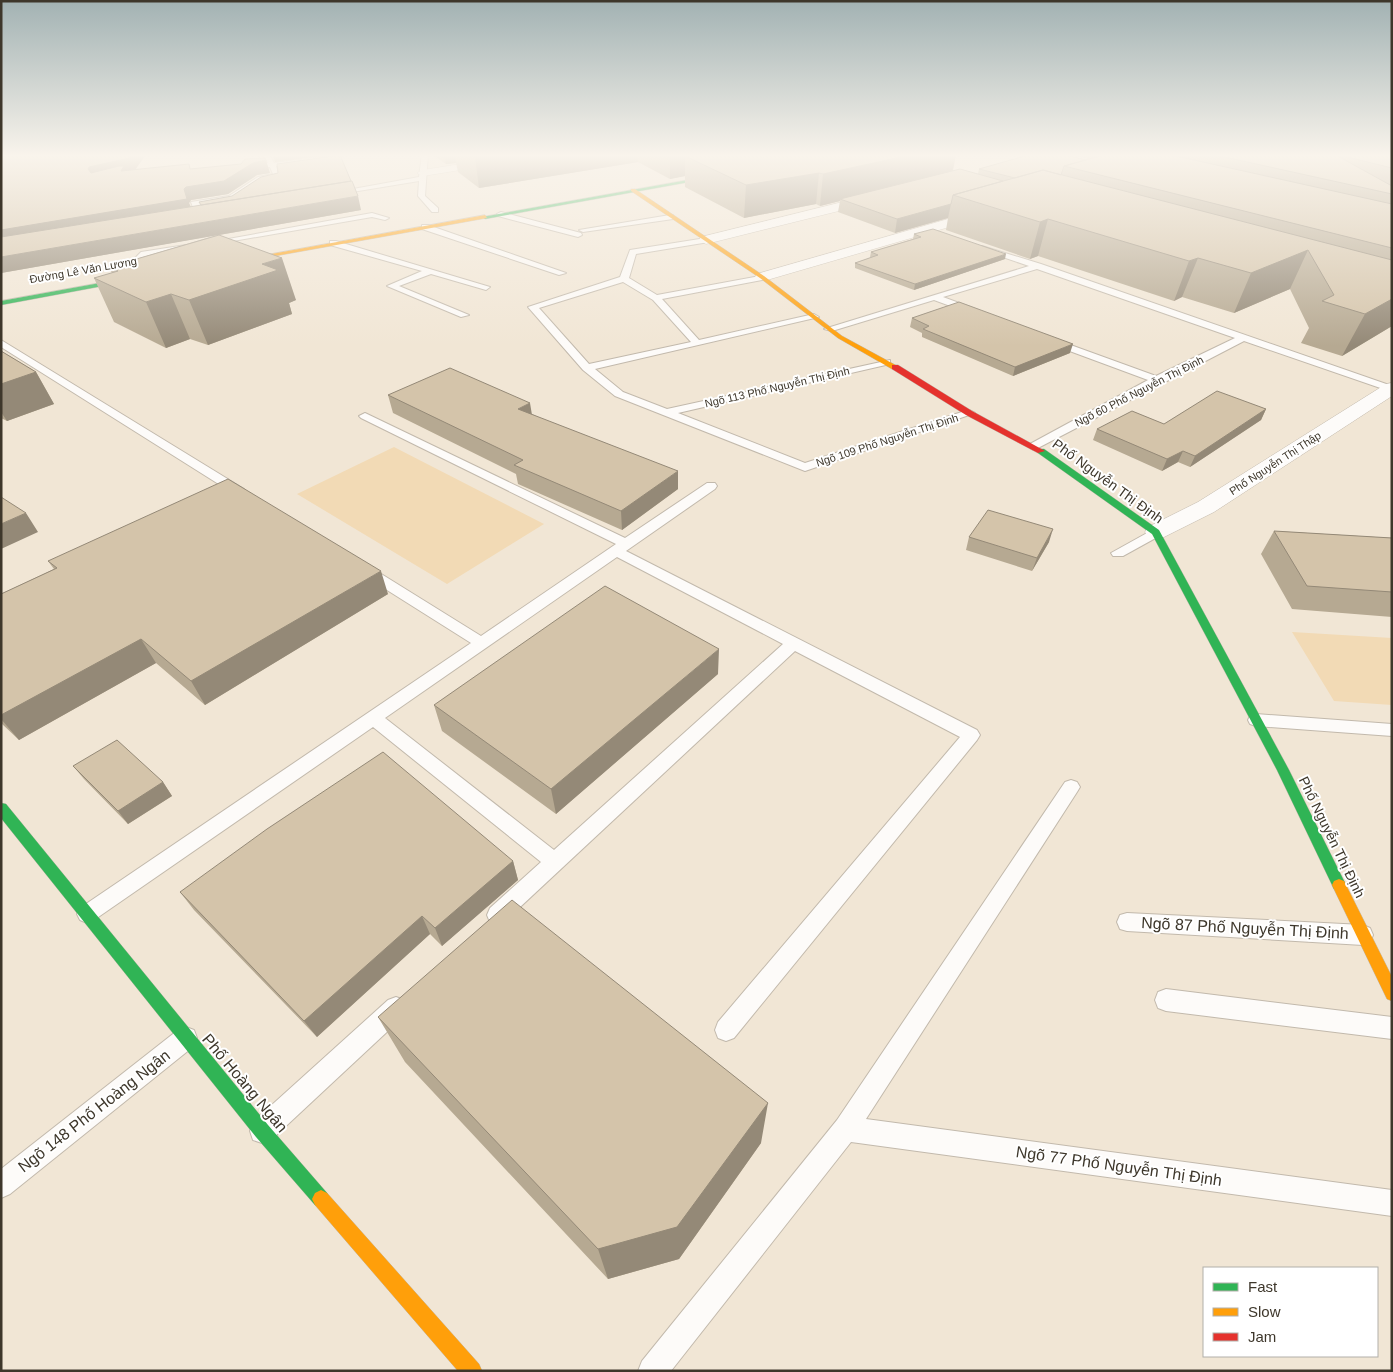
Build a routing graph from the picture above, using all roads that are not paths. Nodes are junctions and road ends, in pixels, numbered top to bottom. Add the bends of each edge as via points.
1 (382, 218) edge
2 (451, 218) edge
3 (478, 218) edge
4 (519, 218) edge
5 (664, 218) edge
6 (672, 218) edge
7 (794, 218) edge
8 (965, 218) edge
9 (456, 222) junction
10 (425, 227) junction
11 (929, 228) junction
12 (580, 232) joint
13 (947, 235) edge
14 (706, 240) junction
15 (333, 243) junction
16 (974, 244) edge
17 (132, 261) edge
18 (226, 263) edge
19 (1038, 266) junction
20 (430, 271) junction
21 (562, 273) dead end
22 (148, 277) edge
23 (762, 277) junction
24 (624, 279) junction
25 (486, 287) dead end
26 (656, 298) junction
27 (937, 298) junction
28 (1, 303) edge
29 (464, 315) dead end
30 (983, 315) edge
31 (814, 317) junction
32 (829, 329) junction
33 (1038, 335) edge
34 (1245, 337) junction
35 (696, 342) junction
36 (1, 343) edge
37 (886, 362) junction
38 (587, 368) junction
39 (1157, 380) junction
40 (1392, 389) edge
41 (668, 412) junction
42 (969, 414) junction
43 (365, 416) dead end
44 (1034, 446) junction
45 (805, 467) joint
46 (711, 486) dead end
47 (223, 501) edge
48 (1156, 532) junction
49 (621, 548) junction
50 (1118, 553) dead end
51 (357, 565) edge
52 (482, 643) junction
53 (794, 643) junction
54 (373, 718) junction
55 (1256, 720) junction
56 (1392, 730) edge
57 (1071, 787) dead end
58 (1, 808) edge
59 (555, 862) junction
60 (87, 914) junction
61 (1128, 922) dead end
62 (482, 929) edge
63 (1363, 935) junction
64 (1392, 994) edge
65 (409, 996) edge
66 (1166, 1000) dead end
67 (1392, 1028) edge
68 (726, 1030) dead end
69 (186, 1038) junction
70 (846, 1129) junction
71 (262, 1131) junction
72 (1, 1185) edge
73 (1392, 1203) edge
74 (472, 1371) edge
75 (652, 1371) edge

1 - 17 street, Đường Lê Văn Lương via 198,247
2 - 9 street
3 - 9 street
4 - 12 lane
5 - 12 lane
6 - 14 street, Phố Nguyễn Thị Định
7 - 14 street
8 - 11 street
9 - 10 street
10 - 15 street
10 - 21 lane
11 - 13 lane
11 - 23 street
14 - 23 street, Phố Nguyễn Thị Định
14 - 24 lane via 633,252
15 - 18 street
15 - 20 lane
16 - 19 lane
19 - 27 lane
19 - 34 lane
20 - 25 lane
20 - 29 lane via 391,286
22 - 28 street, Đường Lê Văn Lương
23 - 26 lane
23 - 31 street, Phố Nguyễn Thị Định
24 - 26 lane
24 - 38 lane via 533,307
26 - 35 lane
27 - 30 lane
27 - 32 lane
31 - 32 street, Phố Nguyễn Thị Định
31 - 35 lane
32 - 37 street, Phố Nguyễn Thị Định
33 - 39 lane
34 - 39 lane, Ngõ 60 Phố Nguyễn Thị Định
34 - 40 lane
35 - 38 lane
36 - 47 lane via 245,495
37 - 41 lane, Ngõ 113 Phố Nguyễn Thị Định
37 - 42 street, Phố Nguyễn Thị Định
38 - 41 lane via 619,394
39 - 44 lane, Ngõ 60 Phố Nguyễn Thị Định
40 - 48 street, Phố Nguyễn Thị Thập via 1206,507
41 - 45 lane
42 - 44 street, Phố Nguyễn Thị Định
42 - 45 lane, Ngõ 109 Phố Nguyễn Thị Định
43 - 49 lane
44 - 48 street, Phố Nguyễn Thị Định
46 - 49 lane
48 - 50 lane
48 - 55 street, Phố Nguyễn Thị Định
49 - 52 lane
49 - 53 lane
51 - 52 lane
52 - 54 lane
53 - 59 lane
53 - 68 lane via 971,735
54 - 59 lane
54 - 60 lane
55 - 56 lane
55 - 63 street, Phố Nguyễn Thị Định
57 - 70 lane
58 - 60 street, Phố Hoàng Ngân
59 - 62 lane
60 - 69 street, Phố Hoàng Ngân
61 - 63 lane, Ngõ 87 Phố Nguyễn Thị Định
63 - 64 street, Phố Nguyễn Thị Định
65 - 71 lane
66 - 67 lane
69 - 71 street, Phố Hoàng Ngân
69 - 72 lane, Ngõ 148 Phố Hoàng Ngân
70 - 73 lane, Ngõ 77 Phố Nguyễn Thị Định
70 - 75 lane
71 - 74 street, Phố Hoàng Ngân

